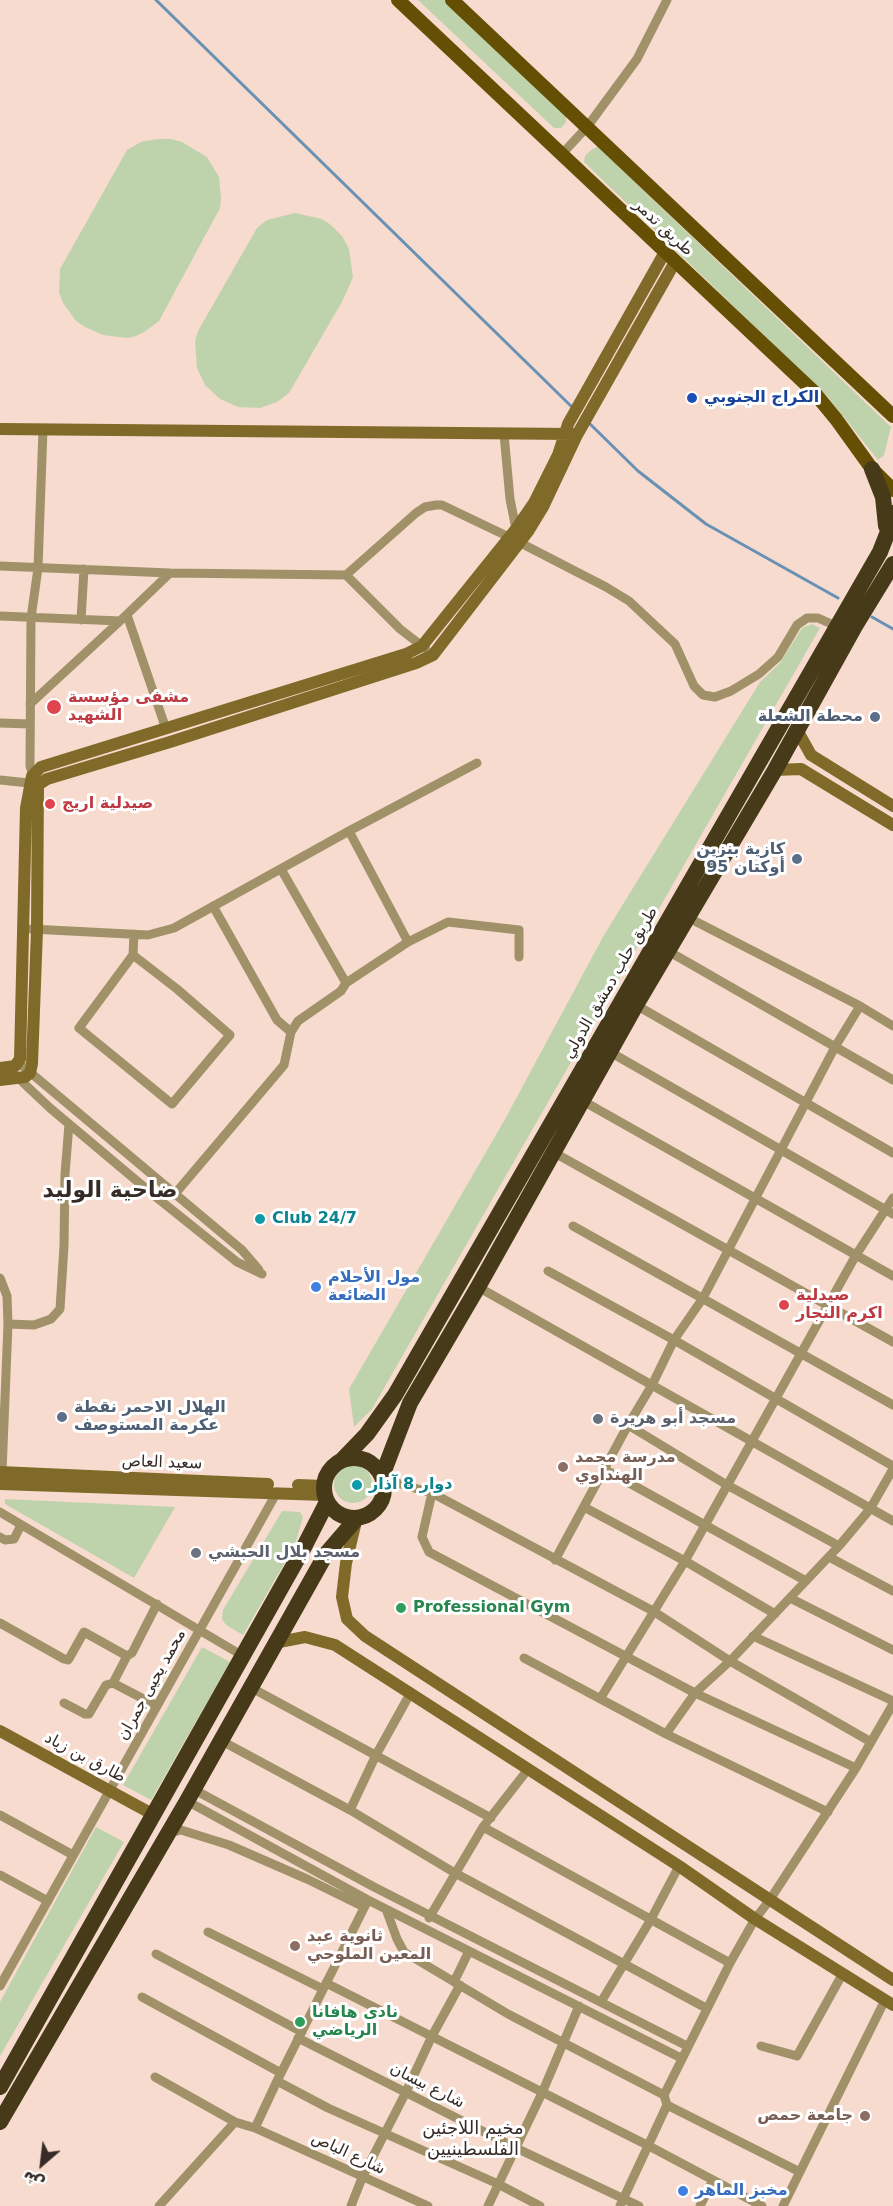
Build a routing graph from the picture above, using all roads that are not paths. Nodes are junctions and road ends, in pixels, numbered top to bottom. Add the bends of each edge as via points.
1 (398, 0) edge
2 (452, 0) edge
3 (667, 0) edge
4 (587, 128) junction
5 (561, 155) junction
6 (670, 257) junction
7 (893, 416) edge
8 (0, 429) edge
9 (43, 429) junction
10 (504, 434) junction
11 (571, 434) junction
12 (872, 469) junction
13 (893, 490) edge
14 (893, 513) edge
15 (513, 533) junction
16 (885, 540) junction
17 (521, 543) junction
18 (893, 564) edge
19 (0, 566) edge
20 (38, 568) junction
21 (84, 569) junction
22 (170, 573) junction
23 (346, 575) junction
24 (0, 616) edge
25 (31, 618) junction
26 (124, 618) junction
27 (81, 620) junction
28 (836, 626) junction
29 (422, 646) junction
30 (433, 655) junction
31 (30, 704) junction
32 (0, 723) edge
33 (30, 724) junction
34 (166, 729) junction
35 (797, 730) junction
36 (477, 763) dead end
37 (775, 770) junction
38 (0, 780) edge
39 (33, 782) junction
40 (893, 806) edge
41 (893, 825) edge
42 (349, 831) junction
43 (281, 868) junction
44 (213, 906) junction
45 (687, 917) junction
46 (24, 928) junction
47 (37, 930) junction
48 (134, 934) junction
49 (408, 942) junction
50 (668, 951) junction
51 (133, 955) junction
52 (519, 957) dead end
53 (346, 983) junction
54 (636, 1005) junction
55 (860, 1006) junction
56 (893, 1026) edge
57 (291, 1032) junction
58 (835, 1047) junction
59 (610, 1052) junction
60 (9, 1066) edge
61 (24, 1076) junction
62 (0, 1080) edge
63 (893, 1080) edge
64 (583, 1101) junction
65 (807, 1103) junction
66 (69, 1124) junction
67 (781, 1150) junction
68 (553, 1152) junction
69 (893, 1153) edge
70 (174, 1195) junction
71 (755, 1198) junction
72 (893, 1198) edge
73 (890, 1212) edge
74 (573, 1226) dead end
75 (727, 1249) junction
76 (856, 1255) junction
77 (548, 1271) dead end
78 (893, 1276) edge
79 (0, 1278) edge
80 (478, 1287) junction
81 (3, 1296) edge
82 (703, 1298) junction
83 (828, 1306) junction
84 (8, 1324) junction
85 (674, 1340) junction
86 (893, 1342) edge
87 (801, 1353) junction
88 (652, 1385) junction
89 (3, 1399) edge
90 (775, 1400) junction
91 (893, 1405) edge
92 (628, 1425) junction
93 (751, 1441) junction
94 (342, 1460) junction
95 (893, 1468) edge
96 (604, 1469) junction
97 (1, 1476) edge
98 (382, 1478) junction
99 (727, 1485) junction
100 (277, 1492) junction
101 (432, 1493) junction
102 (325, 1494) junction
103 (584, 1507) junction
104 (870, 1509) junction
105 (0, 1512) edge
106 (357, 1518) junction
107 (893, 1521) edge
108 (705, 1524) junction
109 (21, 1525) junction
110 (0, 1537) edge
111 (839, 1546) junction
112 (829, 1557) junction
113 (555, 1560) junction
114 (685, 1561) junction
115 (806, 1581) junction
116 (893, 1591) edge
117 (790, 1598) junction
118 (157, 1604) junction
119 (653, 1611) junction
120 (775, 1614) junction
121 (0, 1623) edge
122 (200, 1629) junction
123 (753, 1636) junction
124 (274, 1643) junction
125 (893, 1650) edge
126 (127, 1656) junction
127 (243, 1656) junction
128 (625, 1656) junction
129 (524, 1658) dead end
130 (730, 1661) junction
131 (113, 1683) junction
132 (250, 1687) junction
133 (411, 1692) junction
134 (695, 1693) junction
135 (600, 1699) junction
136 (64, 1703) dead end
137 (893, 1703) edge
138 (157, 1706) junction
139 (0, 1731) edge
140 (666, 1734) junction
141 (220, 1740) junction
142 (871, 1742) junction
143 (376, 1755) junction
144 (529, 1768) junction
145 (856, 1768) junction
146 (110, 1790) junction
147 (190, 1795) junction
148 (350, 1810) junction
149 (828, 1812) junction
150 (0, 1815) edge
151 (154, 1815) junction
152 (491, 1818) junction
153 (483, 1827) junction
154 (167, 1834) junction
155 (74, 1855) junction
156 (679, 1866) junction
157 (455, 1873) junction
158 (0, 1875) edge
159 (48, 1901) junction
160 (770, 1901) junction
161 (366, 1904) junction
162 (386, 1909) junction
163 (431, 1915) junction
164 (756, 1919) junction
165 (650, 1921) junction
166 (423, 1928) junction
167 (208, 1932) dead end
168 (469, 1951) junction
169 (156, 1954) dead end
170 (625, 1963) junction
171 (730, 1963) junction
172 (843, 1973) junction
173 (3, 1975) edge
174 (893, 1980) edge
175 (457, 1983) junction
176 (0, 1986) edge
177 (324, 1986) junction
178 (142, 1997) dead end
179 (601, 2002) junction
180 (889, 2002) edge
181 (579, 2006) junction
182 (706, 2008) junction
183 (300, 2035) junction
184 (432, 2037) junction
185 (564, 2042) junction
186 (687, 2046) junction
187 (761, 2046) dead end
188 (681, 2058) junction
189 (155, 2077) dead end
190 (279, 2077) junction
191 (0, 2087) edge
192 (406, 2092) junction
193 (542, 2093) junction
194 (664, 2095) junction
195 (668, 2105) junction
196 (0, 2122) edge
197 (235, 2122) junction
198 (255, 2128) junction
199 (385, 2134) junction
200 (649, 2146) junction
201 (516, 2148) junction
202 (800, 2172) junction
203 (362, 2178) junction
204 (713, 2180) junction
205 (498, 2184) junction
206 (622, 2202) edge
207 (159, 2206) edge
208 (351, 2206) edge
209 (428, 2206) edge
210 (488, 2206) edge
211 (540, 2206) edge
212 (639, 2206) edge
213 (700, 2206) edge
214 (762, 2206) edge
215 (783, 2206) edge

1 - 5 main road, طريق تدمر
2 - 4 main road, طريق تدمر
3 - 4 street via 637,59
4 - 5 street
4 - 7 main road, طريق تدمر
5 - 6 main road, طريق تدمر
6 - 11 street
6 - 12 main road, طريق تدمر via 813,391
8 - 9 street
9 - 10 street
9 - 20 street
10 - 11 street
10 - 15 street
11 - 15 street
11 - 17 street via 543,507
12 - 13 main road, طريق تدمر
12 - 16 highway via 885,507
14 - 16 highway, طريق حلب دمشق الدولي
15 - 17 street
15 - 23 street via 442,505 425,507
15 - 29 street
16 - 28 highway, طريق حلب دمشق الدولي
17 - 28 street via 629,601 675,644 694,686 703,695 715,697 731,691 759,674 778,657 797,625 807,618
17 - 30 street
18 - 35 highway, طريق حلب دمشق الدولي
19 - 20 street
20 - 21 street
20 - 25 street
21 - 22 street
21 - 27 street
22 - 23 street
22 - 26 street
23 - 29 street
24 - 25 street
25 - 27 street
25 - 31 street
26 - 27 street
26 - 31 street
26 - 34 street
28 - 94 highway, طريق حلب دمشق الدولي via 395,1395
29 - 30 street
29 - 34 street
30 - 39 street via 349,685
31 - 33 street
32 - 33 street
33 - 39 street
34 - 39 street via 41,767
35 - 37 highway, طريق حلب دمشق الدولي
35 - 40 street via 811,755
36 - 42 street
37 - 41 street via 801,769
37 - 45 highway, طريق حلب دمشق الدولي
38 - 39 street
39 - 46 street via 26,808
39 - 47 street
42 - 43 street
42 - 49 street
43 - 44 street
43 - 53 street
44 - 48 street via 174,928 148,935
44 - 57 street via 277,1020
45 - 50 highway, طريق حلب دمشق الدولي
45 - 55 street
46 - 47 street
46 - 60 street
47 - 48 street
47 - 61 street via 32,1064
48 - 51 street
49 - 52 street via 448,922 519,930
49 - 53 street
50 - 54 highway, طريق حلب دمشق الدولي
50 - 58 street
51 - 51 street via 79,1028 172,1104 230,1035
53 - 57 street via 341,991 298,1021
54 - 59 highway, طريق حلب دمشق الدولي
54 - 65 street
55 - 56 street
55 - 58 street
57 - 70 street via 284,1065
58 - 63 street
58 - 65 street
59 - 64 highway, طريق حلب دمشق الدولي
59 - 67 street
60 - 61 street
61 - 62 street
61 - 66 street
61 - 70 street
64 - 68 highway, طريق حلب دمشق الدولي
64 - 71 street
65 - 67 street
65 - 69 street
66 - 70 street via 237,1262 262,1274 242,1250
66 - 84 street via 60,1309 51,1319 34,1325
67 - 71 street
67 - 73 street
68 - 75 street
68 - 80 highway, طريق حلب دمشق الدولي
71 - 75 street
71 - 76 street
72 - 73 street
73 - 76 street
74 - 82 street
75 - 82 street
75 - 83 street
76 - 78 street
76 - 83 street
77 - 85 street
79 - 81 street
80 - 88 street
80 - 98 highway, طريق حلب دمشق الدولي via 410,1403
81 - 84 street
82 - 85 street
82 - 87 street
83 - 86 street
83 - 87 street
84 - 89 street
85 - 88 street
85 - 90 street
87 - 90 street
87 - 91 street
88 - 92 street
88 - 93 street
89 - 97 street
90 - 93 street
90 - 95 street
92 - 96 street
92 - 99 street
93 - 99 street
93 - 104 street
94 - 98 highway via 360,1458 369,1462
94 - 102 highway via 326,1476
95 - 104 street
96 - 103 street
96 - 108 street
97 - 100 street
97 - 102 street, سعيد العاص
98 - 101 street
98 - 106 highway via 383,1497 376,1509
99 - 108 street
99 - 111 street
100 - 102 street
100 - 122 street, محمد يحيى جمران
101 - 113 street
101 - 128 street via 422,1537 429,1552
102 - 106 highway via 339,1514
102 - 127 highway
103 - 113 street
103 - 114 street
104 - 107 street
104 - 111 street
105 - 109 street
106 - 124 highway via 326,1554
106 - 160 street via 342,1597 347,1619 365,1636
108 - 114 street
108 - 115 street
109 - 110 street via 14,1539
109 - 118 street
111 - 112 street
112 - 115 street
112 - 116 street
113 - 119 street
114 - 119 street
114 - 120 street
115 - 117 street
117 - 120 street
117 - 125 street
118 - 122 street
118 - 126 street
119 - 128 street
119 - 130 street
120 - 123 street
121 - 126 street via 64,1659 68,1660 84,1632
122 - 127 street
122 - 138 street, محمد يحيى جمران
123 - 130 street
123 - 137 street
124 - 132 highway
124 - 133 street via 305,1636 335,1645
126 - 131 street
127 - 151 highway
128 - 134 street
128 - 135 street
129 - 135 street
130 - 134 street
130 - 142 street
131 - 136 street via 106,1685 89,1714
131 - 138 street
132 - 141 highway
132 - 143 street
133 - 143 street
133 - 144 street
134 - 140 street
134 - 145 street
135 - 140 street
137 - 142 street
138 - 146 street, محمد يحيى جمران
139 - 146 street, طارق بن زياد
140 - 149 street
141 - 147 highway
141 - 148 street
142 - 145 street
143 - 148 street
143 - 152 street
144 - 152 street
144 - 156 street
145 - 149 street
146 - 151 street, طارق بن زياد
146 - 155 street, محمد يحيى جمران
147 - 154 highway
147 - 161 street
147 - 163 street
148 - 157 street
149 - 160 street
150 - 155 street
151 - 191 highway
152 - 153 street
153 - 157 street
153 - 165 street
154 - 161 street via 181,1830 229,1845
154 - 196 highway
155 - 159 street, محمد يحيى جمران
156 - 164 street
156 - 165 street
157 - 163 street
157 - 170 street
158 - 159 street
159 - 173 street, محمد يحيى جمران
160 - 164 street
160 - 174 street
161 - 162 street
161 - 177 street
162 - 166 street
162 - 175 street via 404,1952
163 - 166 street
163 - 179 street
164 - 171 street
164 - 172 street
165 - 170 street
165 - 171 street
166 - 168 street
167 - 177 street
168 - 175 street
168 - 181 street
169 - 183 street, شارع بيسان
170 - 179 street
170 - 182 street
171 - 182 street
172 - 180 street
172 - 187 street via 797,2056
173 - 176 street, محمد يحيى جمران
175 - 184 street
175 - 185 street
177 - 183 street
177 - 184 street
178 - 190 street
179 - 186 street
180 - 202 street
181 - 185 street
181 - 188 street
182 - 186 street
183 - 190 street
183 - 192 street, شارع بيسان
184 - 192 street
184 - 193 street
185 - 193 street
185 - 194 street
186 - 188 street
188 - 194 street
189 - 197 street, شارع الباص
190 - 198 street
190 - 199 street via 328,2108
192 - 199 street
192 - 201 street, شارع بيسان
193 - 200 street
193 - 201 street
194 - 195 street
195 - 200 street
195 - 202 street
197 - 198 street, شارع الباص
197 - 207 street
198 - 203 street, شارع الباص
199 - 203 street
199 - 205 street
200 - 204 street
200 - 206 street
201 - 205 street
201 - 206 street, شارع بيسان
202 - 215 street
203 - 208 street
203 - 209 street, شارع الباص
204 - 213 street
204 - 214 street
205 - 210 street
205 - 211 street
206 - 212 street, شارع بيسان

